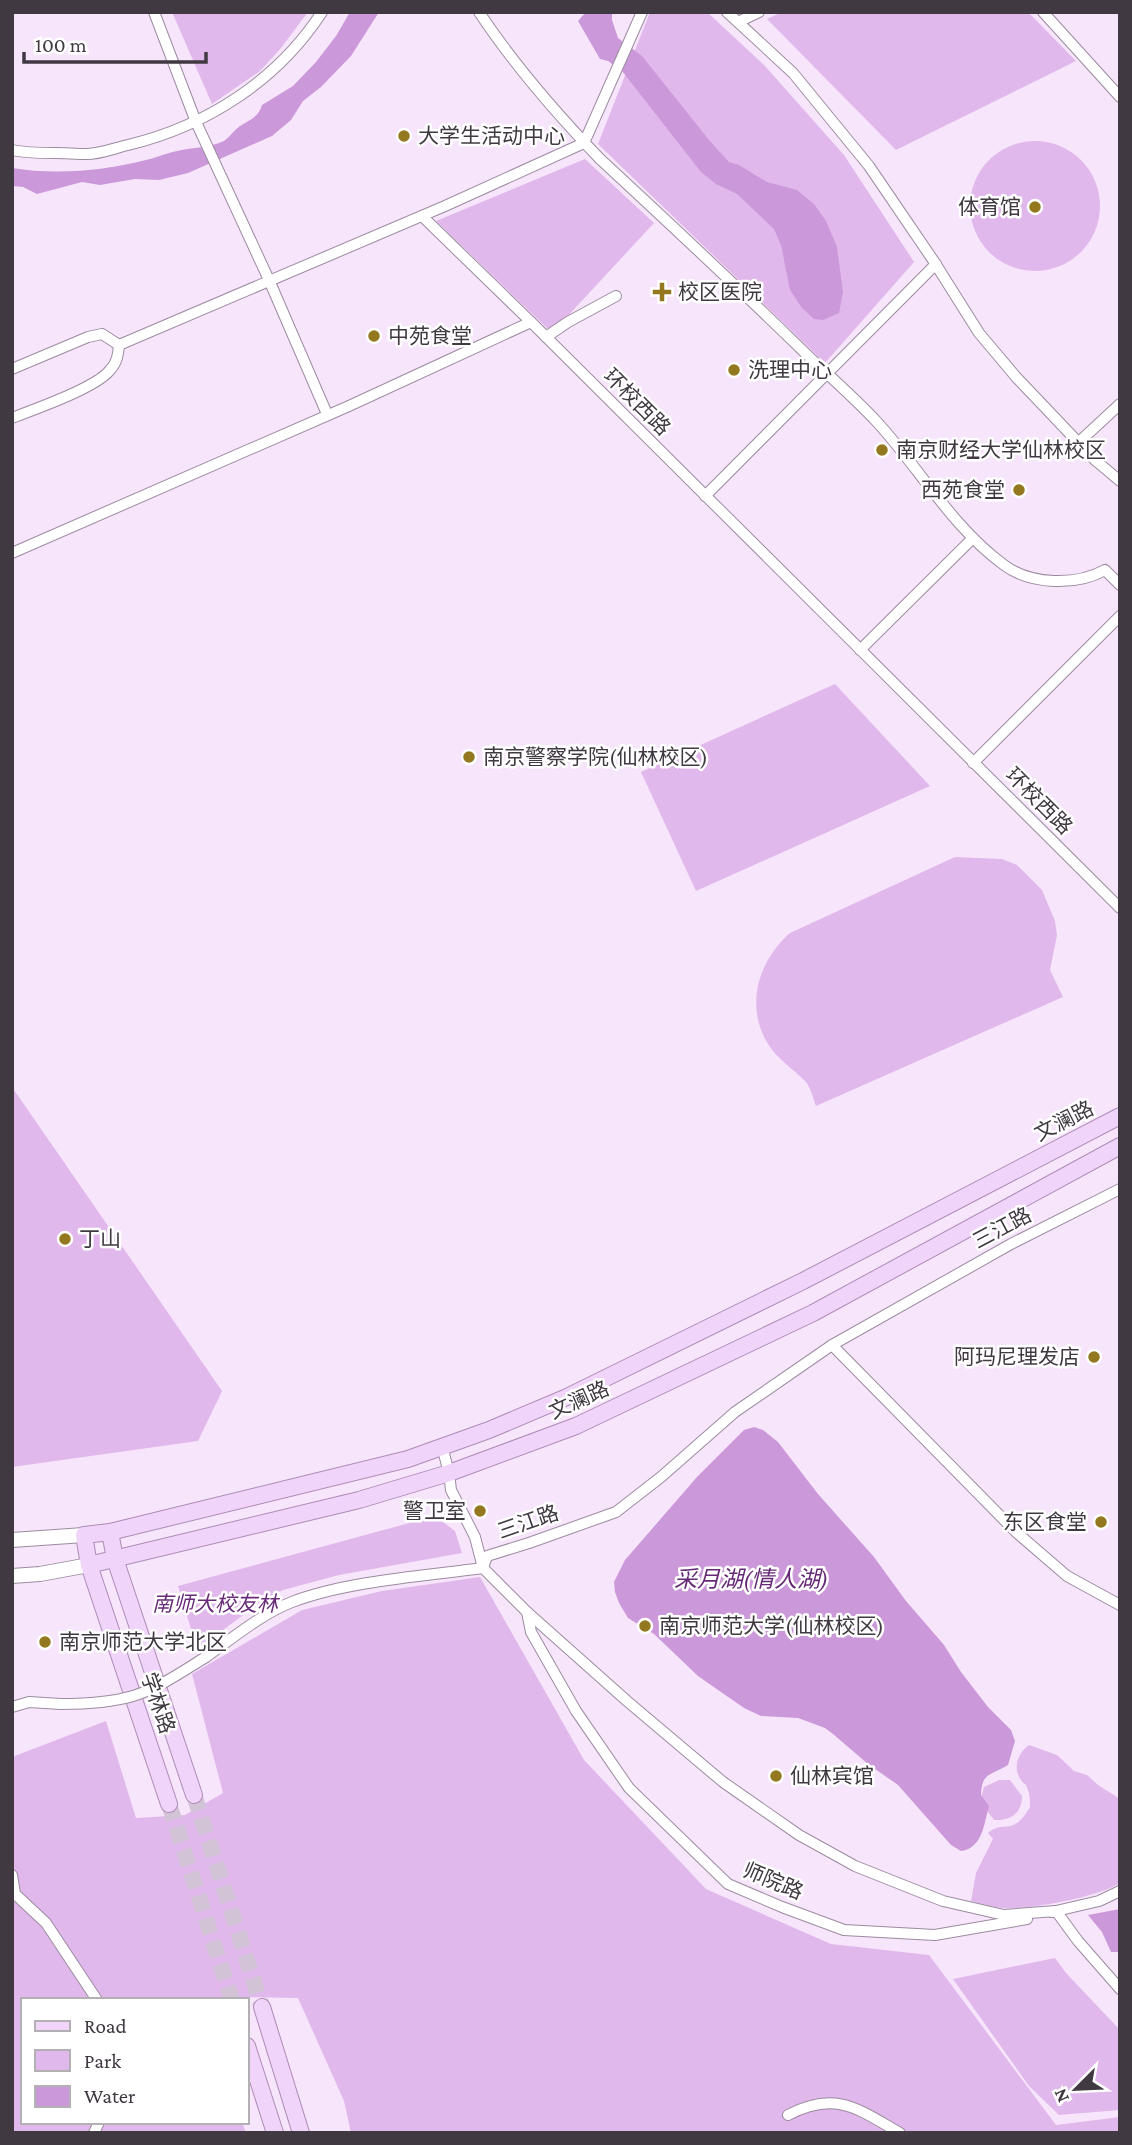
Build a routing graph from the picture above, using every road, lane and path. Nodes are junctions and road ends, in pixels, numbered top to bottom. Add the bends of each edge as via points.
1 (154, 12) edge
2 (322, 12) edge
3 (479, 12) edge
4 (642, 12) edge
5 (727, 12) edge
6 (759, 12) edge
7 (1043, 12) edge
8 (738, 22) junction
9 (1120, 97) edge
10 (196, 122) junction
11 (584, 142) junction
12 (12, 149) edge
13 (422, 216) junction
14 (936, 264) junction
15 (270, 280) junction
16 (616, 296) dead end
17 (530, 322) junction
18 (545, 338) junction
19 (119, 345) junction
20 (12, 369) edge
21 (826, 373) junction
22 (1120, 404) edge
23 (327, 414) junction
24 (12, 418) edge
25 (1079, 442) junction
26 (1120, 481) edge
27 (705, 496) junction
28 (973, 537) junction
29 (12, 553) edge
30 (1120, 585) edge
31 (1120, 615) edge
32 (860, 650) junction
33 (973, 763) junction
34 (1120, 908) edge
35 (1120, 1116) edge
36 (1120, 1146) edge
37 (1120, 1189) edge
38 (832, 1345) junction
39 (442, 1446) junction
40 (449, 1473) junction
41 (110, 1532) junction
42 (84, 1535) junction
43 (12, 1540) edge
44 (115, 1559) junction
45 (89, 1565) junction
46 (483, 1568) junction
47 (12, 1576) edge
48 (1120, 1605) edge
49 (527, 1612) junction
50 (157, 1685) junction
51 (133, 1696) junction
52 (12, 1707) edge
53 (194, 1795) tunnel mouth
54 (169, 1804) tunnel mouth
55 (12, 1875) edge
56 (1120, 1891) edge
57 (1056, 1911) junction
58 (1120, 1989) edge
59 (96, 1998) edge
60 (262, 2007) tunnel mouth
61 (248, 2049) edge
62 (788, 2115) dead end
63 (275, 2133) edge
64 (301, 2133) edge
65 (900, 2133) edge

1 - 10 street
2 - 10 street via 282,62 223,108
3 - 11 street
4 - 11 street
5 - 8 street
6 - 8 street
7 - 9 street
8 - 14 street via 793,73 838,126
10 - 12 street via 152,139 89,154
10 - 15 street
11 - 13 street
11 - 21 street
13 - 15 street
13 - 17 street, 环校西路
14 - 21 street
14 - 25 street via 979,333
15 - 19 street
15 - 23 street
16 - 18 street
17 - 18 street, 环校西路
17 - 23 street
18 - 27 street, 环校西路
19 - 20 street via 102,334 88,337
19 - 24 street via 108,373
21 - 27 street
21 - 28 street via 877,422
22 - 25 street
23 - 29 street
25 - 26 street
27 - 32 street, 环校西路
28 - 30 street via 1019,573 1073,581 1105,570
28 - 32 street
31 - 33 street
32 - 33 street, 环校西路
33 - 34 street, 环校西路
35 - 39 main road, 文澜路 via 567,1397
36 - 40 main road, 文澜路 via 813,1313 576,1426
37 - 38 street, 三江路 via 1011,1244
38 - 46 street, 三江路 via 736,1412 616,1511 487,1556
38 - 48 street via 1016,1532 1067,1576
39 - 40 street, 师院路
39 - 41 main road, 文澜路 via 408,1459
40 - 44 main road, 文澜路 via 359,1500
40 - 46 street, 师院路 via 451,1490 475,1537
41 - 42 main road, 文澜路
41 - 44 main road, 学林路
42 - 43 main road, 文澜路
42 - 45 main road, 学林路
44 - 45 main road, 文澜路
44 - 50 main road, 学林路
45 - 47 main road, 文澜路
45 - 51 main road, 学林路
46 - 49 street, 师院路
46 - 50 street, 三江路, bridge via 329,1590 290,1602
49 - 57 street, 师院路 via 723,1782 799,1835 855,1866 943,1901 1004,1915
49 - 57 street, 师院路 via 531,1632 576,1711 629,1788 729,1884 845,1930 935,1935
50 - 51 street, 三江路, bridge
50 - 53 main road, 学林路
51 - 52 street, 三江路, bridge via 90,1704 29,1702
51 - 54 main road, 学林路
55 - 59 street via 15,1895 46,1923
56 - 57 street, 师院路
57 - 58 street
60 - 64 main road
61 - 63 main road
62 - 65 street via 824,2102 852,2105

